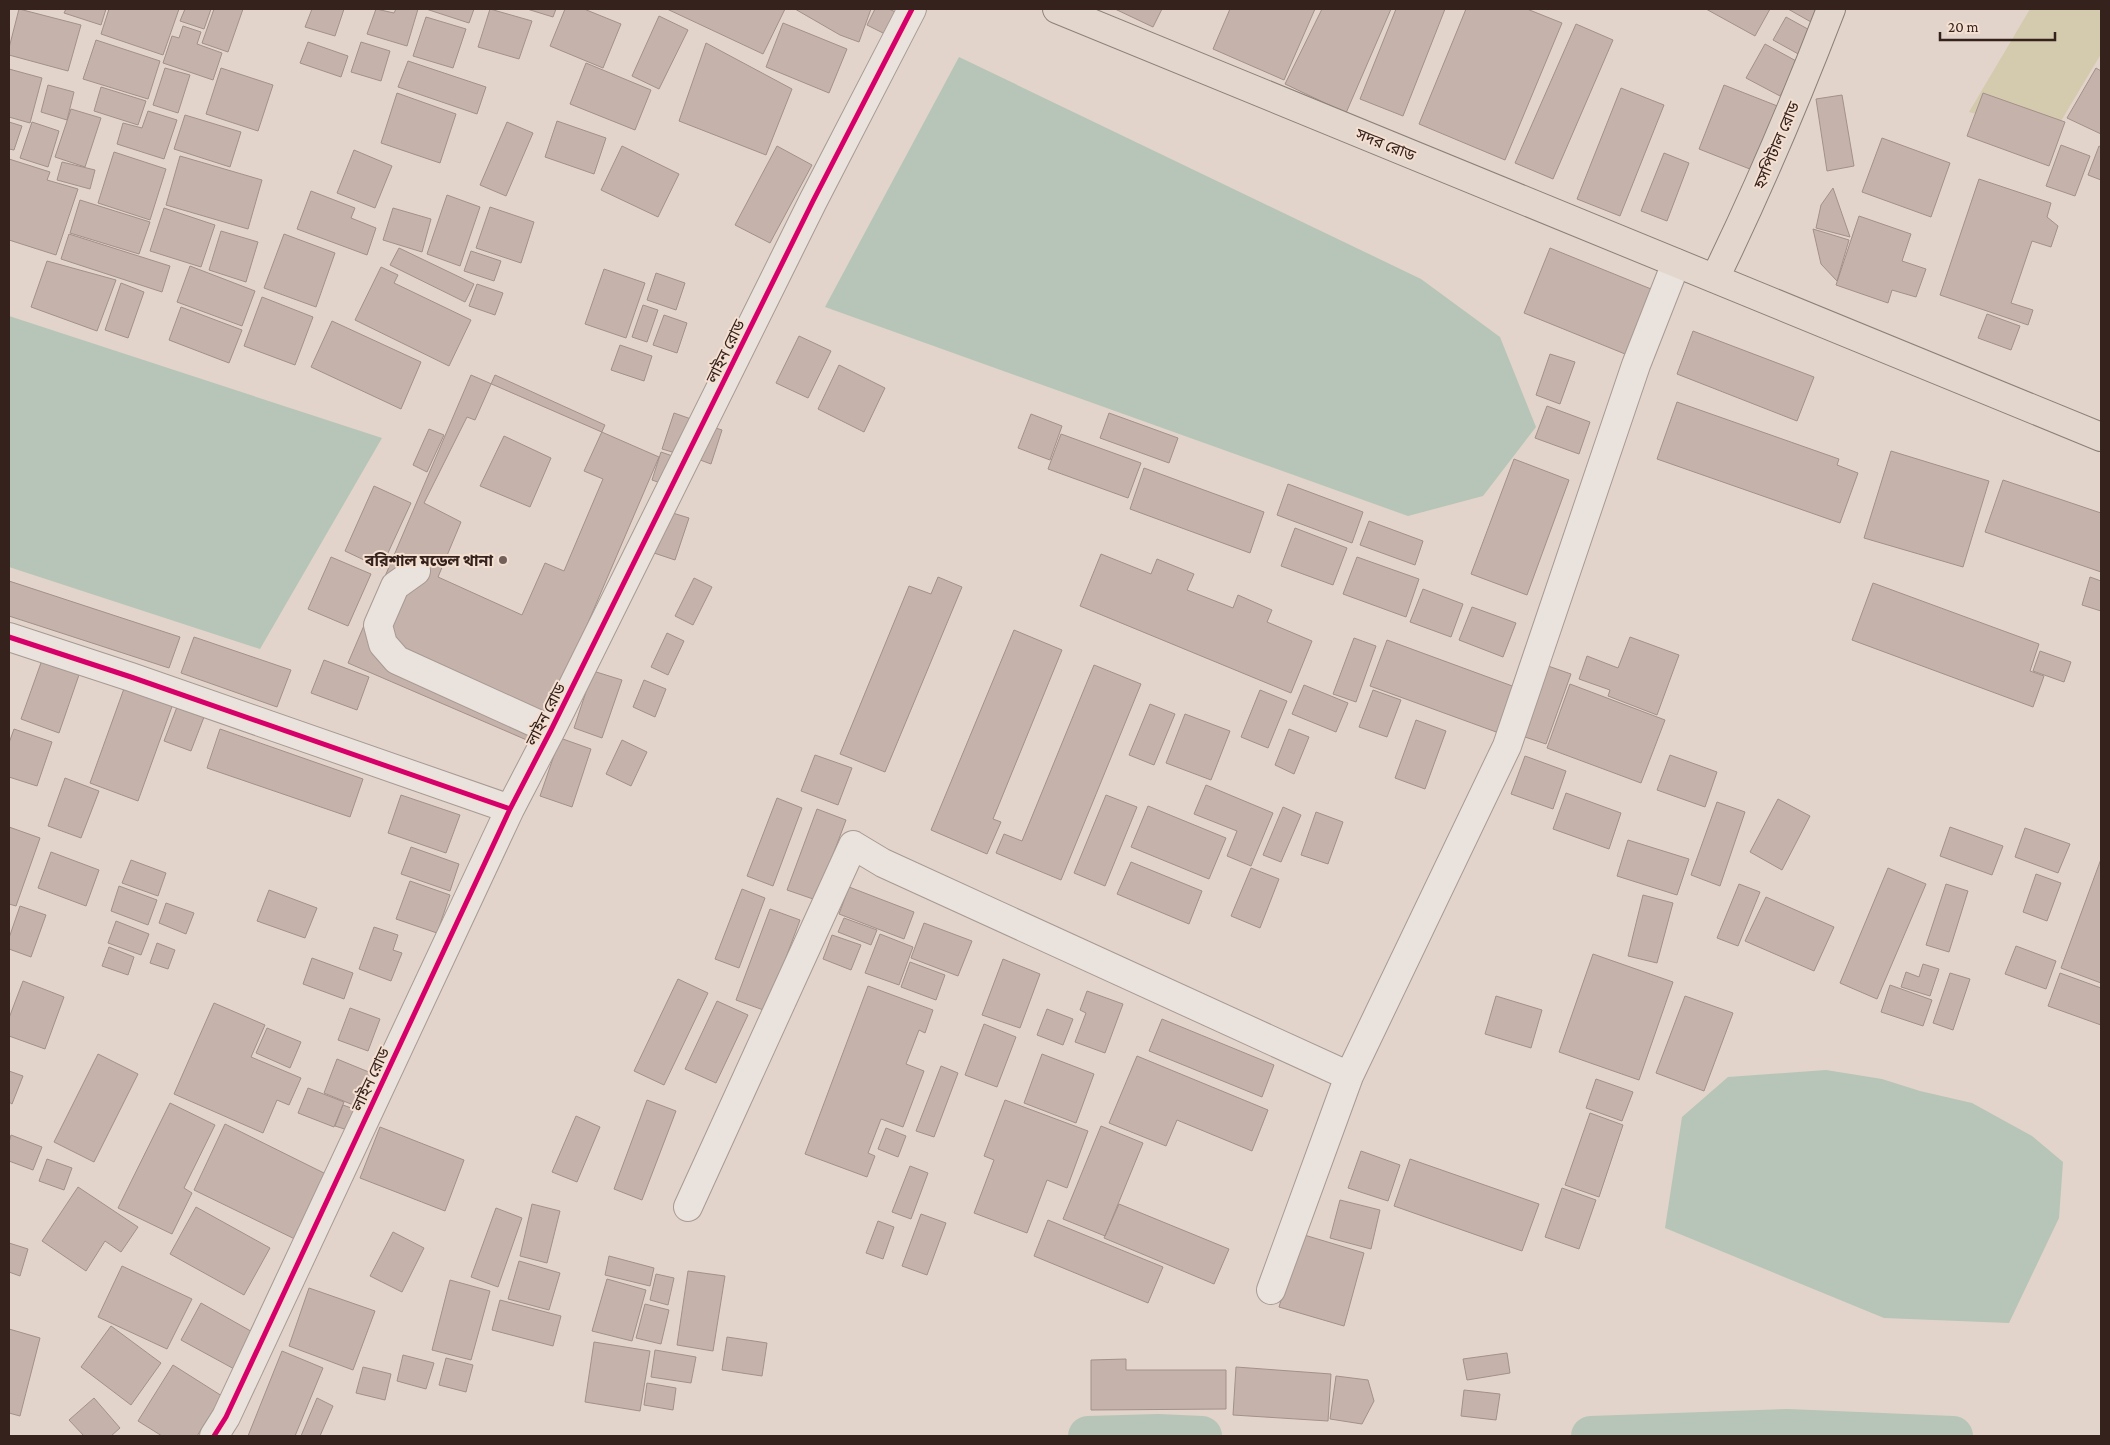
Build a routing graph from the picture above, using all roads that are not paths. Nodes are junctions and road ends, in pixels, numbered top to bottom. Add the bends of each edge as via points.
1 (912, 9) edge
2 (1057, 9) edge
3 (1831, 9) edge
4 (1676, 263) junction
5 (1715, 278) junction
6 (2101, 437) edge
7 (416, 571) dead end
8 (9, 637) edge
9 (551, 730) junction
10 (510, 809) junction
11 (1349, 1076) junction
12 (688, 1207) dead end
13 (1271, 1290) dead end
14 (214, 1436) edge

1 - 9 street, লাইন রোড
2 - 4 main road, সদর রোড
3 - 5 main road, হসপিটাল রোড via 1771,158
4 - 5 main road, সদর রোড
4 - 11 street via 1636,364 1507,746
5 - 6 main road, সদর রোড
7 - 9 street via 395,586 378,624 383,644 397,660
8 - 10 street
9 - 10 street, লাইন রোড
10 - 14 street, লাইন রোড via 230,1408
11 - 12 street via 883,863 852,845
11 - 13 street

